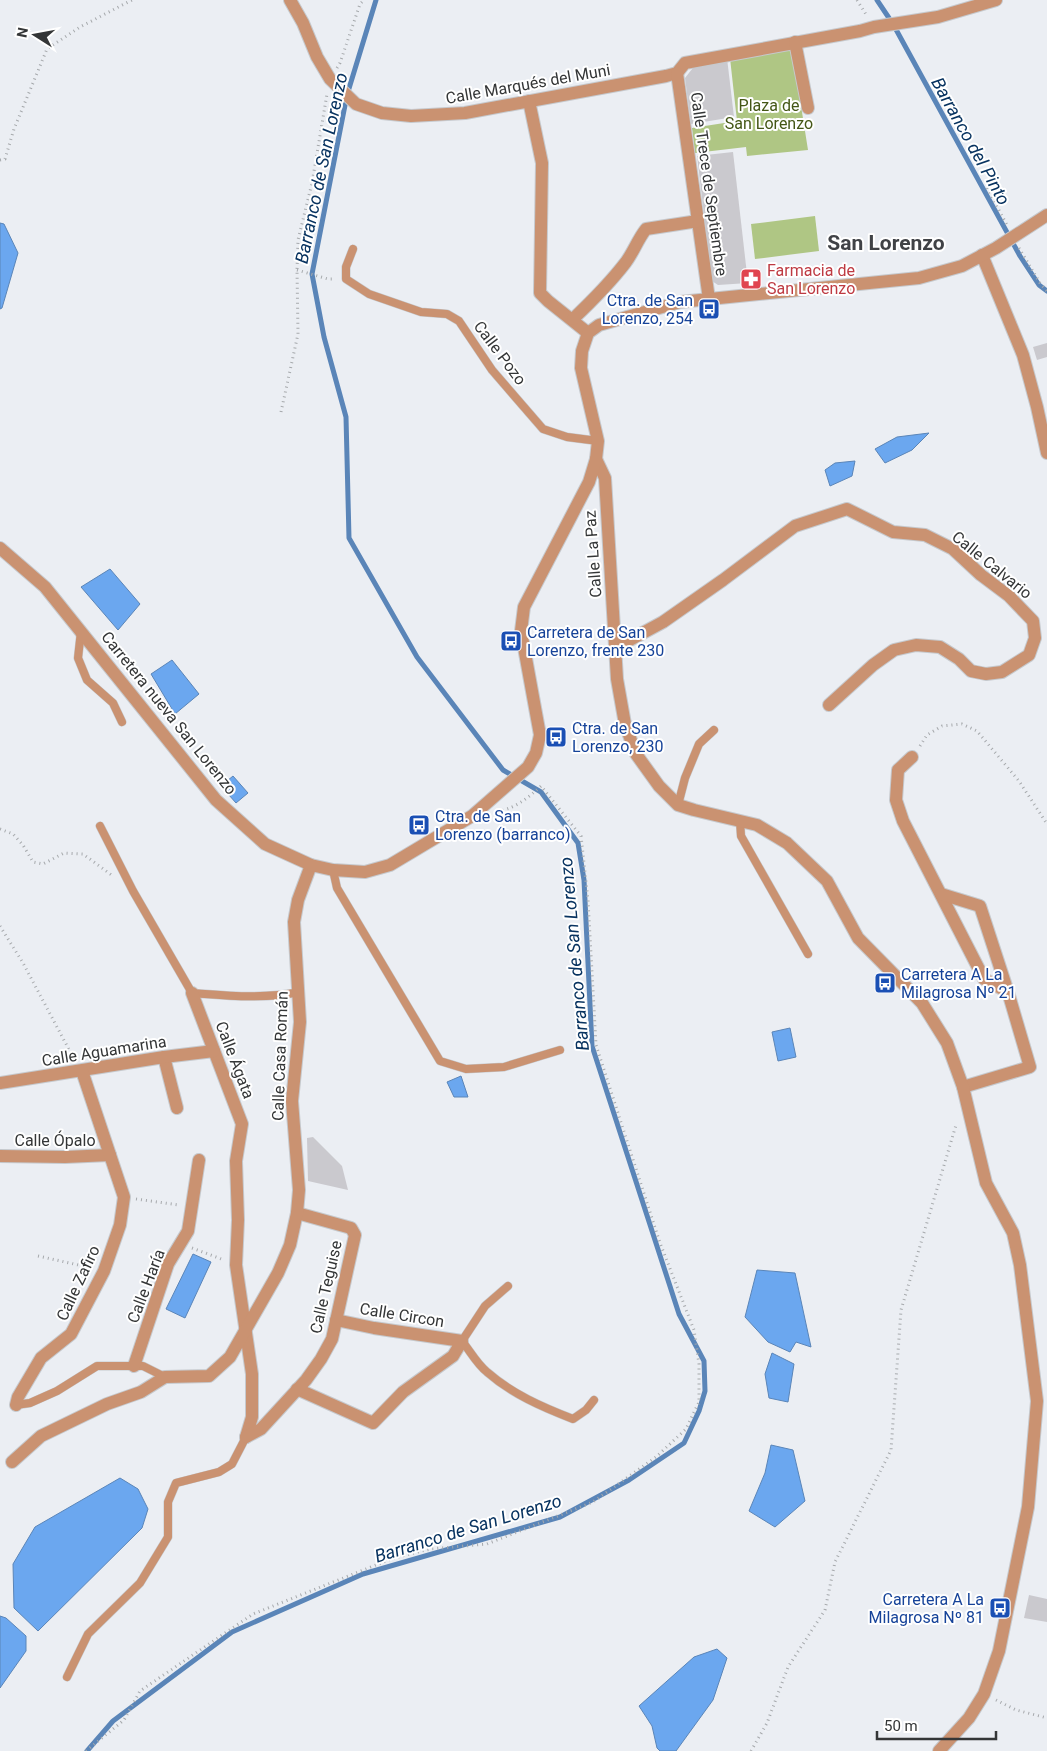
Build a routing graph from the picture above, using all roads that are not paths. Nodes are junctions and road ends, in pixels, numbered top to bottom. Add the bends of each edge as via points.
1 (290, 0) edge
2 (996, 0) edge
3 (795, 42) junction
4 (676, 73) junction
5 (529, 101) junction
6 (808, 108) dead end
7 (1047, 215) edge
8 (698, 221) junction
9 (353, 249) dead end
10 (982, 256) junction
11 (709, 299) junction
12 (573, 319) junction
13 (588, 333) junction
14 (1037, 407) junction
15 (1047, 418) edge
16 (598, 441) junction
17 (1047, 454) edge
18 (596, 459) junction
19 (0, 548) edge
20 (81, 631) junction
21 (615, 648) junction
22 (829, 705) dead end
23 (122, 722) dead end
24 (714, 730) dead end
25 (912, 757) road end
26 (678, 805) junction
27 (740, 820) junction
28 (100, 826) dead end
29 (311, 865) junction
30 (333, 870) junction
31 (941, 894) junction
32 (808, 954) dead end
33 (300, 992) junction
34 (1008, 992) junction
35 (192, 993) junction
36 (560, 1050) dead end
37 (214, 1051) junction
38 (164, 1057) junction
39 (82, 1071) junction
40 (0, 1083) edge
41 (963, 1087) junction
42 (176, 1108) dead end
43 (110, 1155) junction
44 (0, 1156) edge
45 (199, 1160) dead end
46 (297, 1213) junction
47 (508, 1286) dead end
48 (336, 1320) junction
49 (246, 1329) junction
50 (462, 1341) junction
51 (134, 1366) junction
52 (165, 1377) junction
53 (297, 1389) junction
54 (594, 1400) dead end
55 (1042, 1401) edge
56 (16, 1405) joint
57 (246, 1437) junction
58 (12, 1462) dead end
59 (67, 1677) dead end
60 (939, 1751) edge

1 - 5 street, Calle Marqués del Muni via 330,79 356,104 382,113 411,116 465,113
2 - 3 street, Calle Marqués del Muni via 938,18
3 - 4 street, Calle Marqués del Muni via 685,63
3 - 6 street
4 - 5 street, Calle Marqués del Muni
4 - 8 street, Calle Trece de Septiembre
5 - 12 street via 542,163 540,293
7 - 10 street
8 - 11 street, Calle Trece de Septiembre
8 - 12 street via 646,229 627,261 596,298
9 - 16 lane, Calle Pozo via 346,267 346,279 369,294 421,312 447,314 459,321 492,370 543,429 566,437
10 - 11 street via 962,266 918,278
10 - 14 street via 1023,355
11 - 13 street via 680,302 620,318 599,325
12 - 13 street
13 - 16 street, Carretera nueva San Lorenzo via 581,368
14 - 15 lane
14 - 17 street
16 - 18 street, Carretera nueva San Lorenzo
18 - 21 street, Calle La Paz via 605,478
18 - 30 street, Carretera nueva San Lorenzo via 590,482 524,607 522,631 540,735 528,767 472,816 390,865 364,872
19 - 20 street, Carretera nueva San Lorenzo via 45,587
20 - 23 lane via 78,658 87,680 113,703
20 - 29 street, Carretera nueva San Lorenzo via 216,800 265,844
21 - 22 street, Calle Calvario via 663,622 795,526 847,509 893,532 925,535 953,549 1009,596 1033,622 1035,638 1029,655 1002,672 986,674 971,671 959,658 940,647 916,645 894,650
21 - 26 street, Calle La Paz via 625,724 636,754 658,786
24 - 26 lane via 699,744
25 - 31 street via 898,770 896,800 903,821
26 - 27 street
27 - 32 lane via 741,836
27 - 41 street via 757,825 787,844 827,881 858,938 922,1003 947,1043
28 - 35 lane, Calle Ágata via 133,892
29 - 30 street, Carretera nueva San Lorenzo
29 - 33 street, Calle Casa Román via 294,922
30 - 36 lane via 337,888 440,1061 466,1070 504,1067
31 - 34 street via 984,979
31 - 34 street via 980,906
33 - 35 lane via 282,996
33 - 46 street, Calle Casa Román via 292,1101 299,1190
34 - 41 street via 1030,1067
35 - 37 street, Calle Ágata
37 - 38 street, Calle Aguamarina
37 - 49 street, Calle Ágata via 242,1124 236,1161 236,1264
38 - 39 street, Calle Aguamarina
38 - 42 street
39 - 40 street, Calle Aguamarina
39 - 43 street, Calle Zafiro
41 - 55 street via 986,1183 1013,1233
43 - 44 street, Calle Ópalo
43 - 56 street, Calle Zafiro via 124,1197 120,1225 104,1271 71,1334 42,1358
45 - 51 street, Calle Haría via 188,1231 168,1264
46 - 48 street, Calle Teguise via 351,1228 355,1235
46 - 49 street, Calle Casa Román via 290,1245 278,1273
47 - 50 lane via 485,1306
48 - 50 street, Calle Circon
48 - 53 street, Calle Teguise via 332,1339 321,1359
49 - 52 street, Calle Casa Román via 230,1357 209,1376
49 - 57 street via 252,1374 252,1417
50 - 53 street via 453,1356 403,1392 374,1423
50 - 54 lane via 486,1371 519,1396 554,1412 573,1419
51 - 52 lane via 143,1366
51 - 56 lane via 97,1366 57,1390
52 - 58 street, Calle Casa Román via 140,1392 41,1436
53 - 57 street, Calle Teguise via 261,1428
55 - 60 street via 1028,1507 999,1651 984,1694 969,1718
57 - 59 lane via 232,1464 219,1472 176,1483 168,1502 168,1536 140,1583 88,1634

